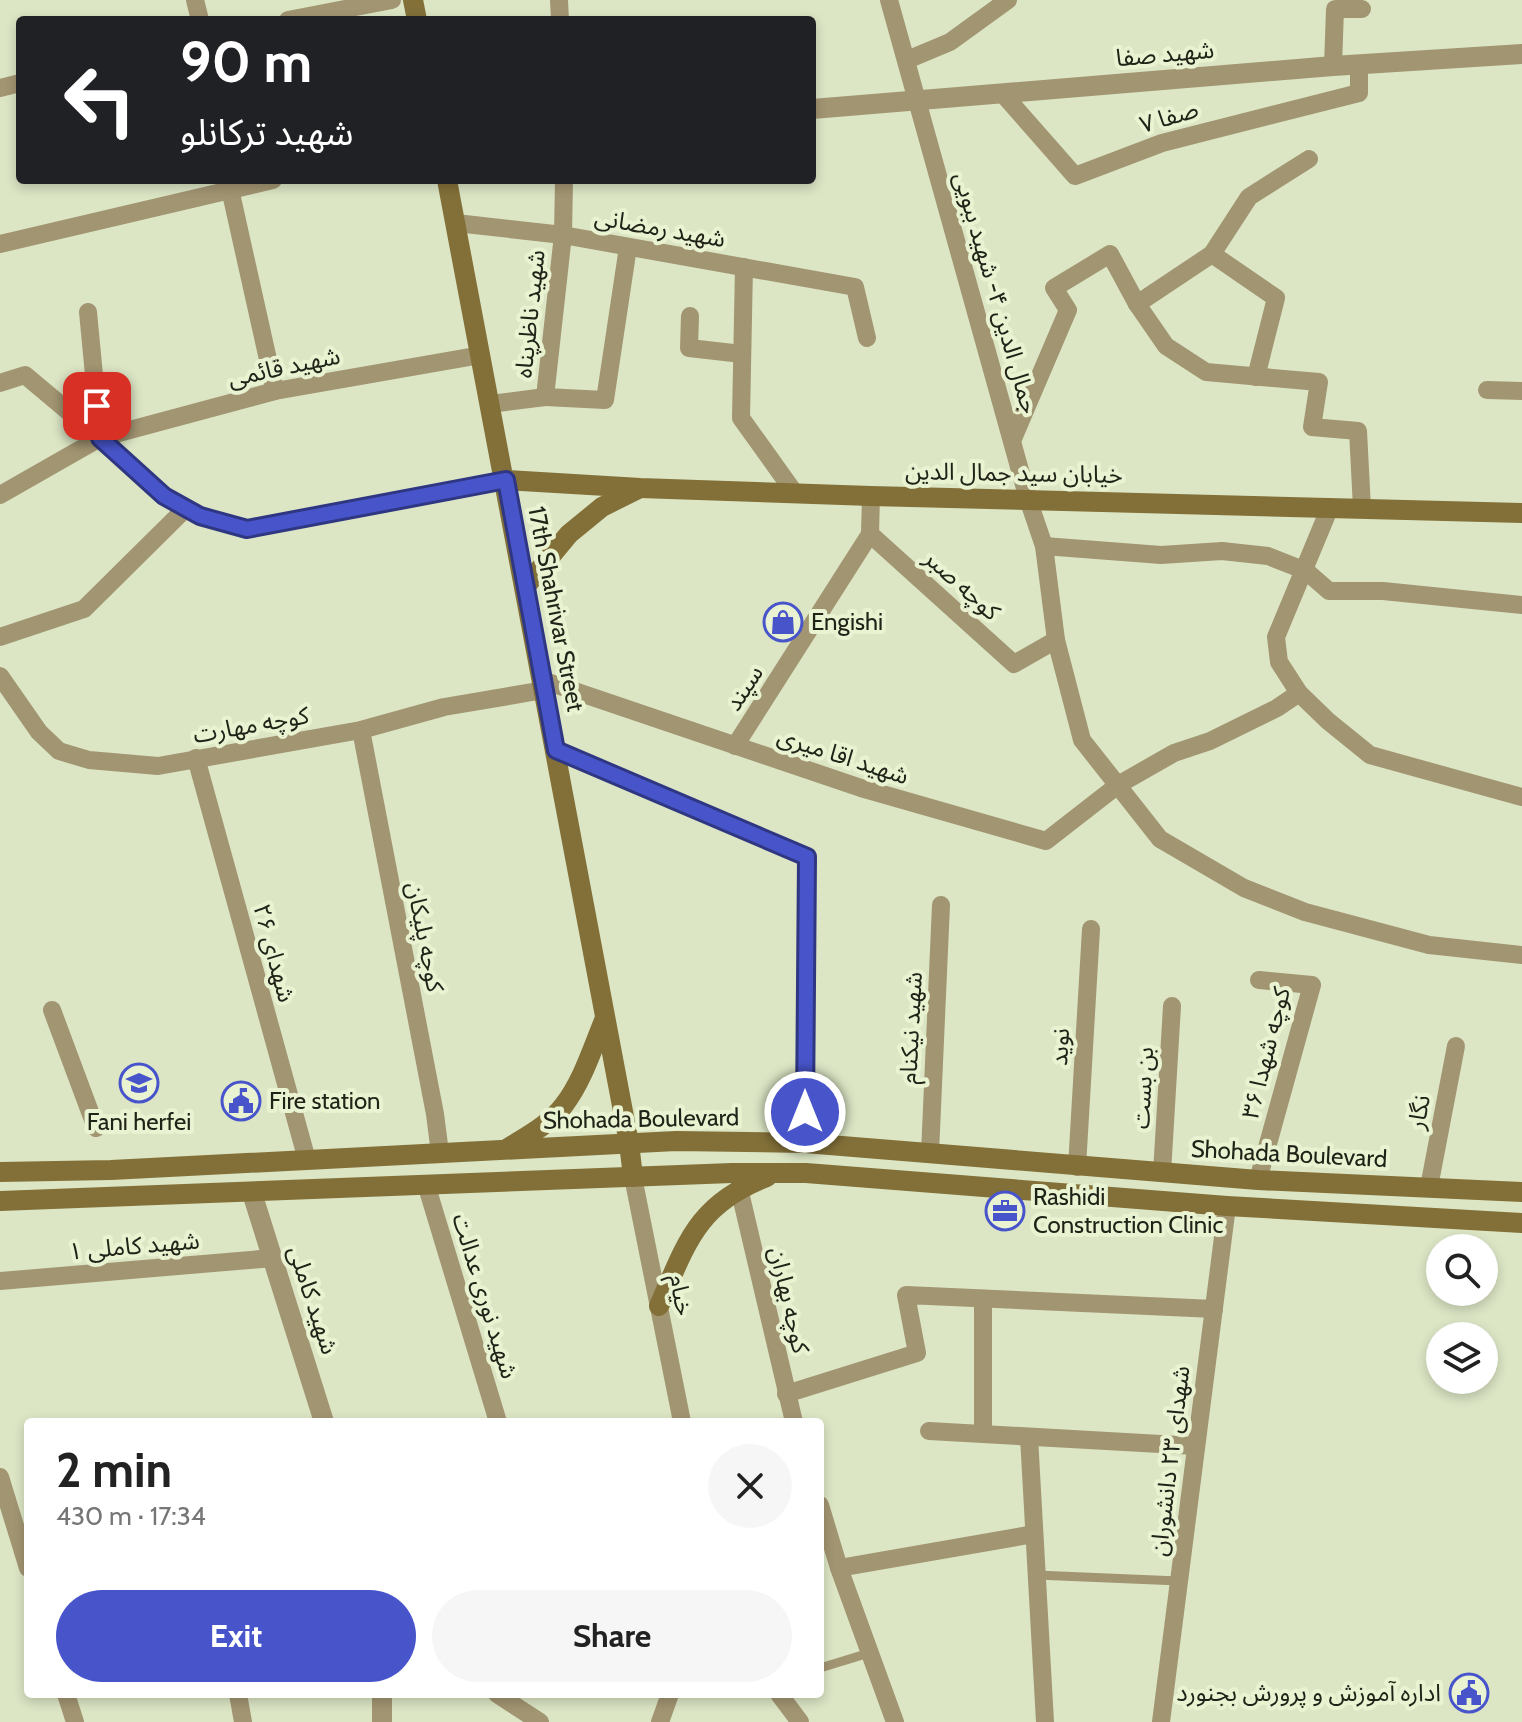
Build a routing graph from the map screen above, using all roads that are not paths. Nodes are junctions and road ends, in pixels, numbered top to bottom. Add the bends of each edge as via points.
1 (392, 0) edge
2 (889, 0) edge
3 (1008, 0) edge
4 (1362, 9) dead end
5 (309, 16) edge
6 (1522, 54) edge
7 (907, 60) junction
8 (1359, 65) junction
9 (1333, 66) junction
10 (1003, 94) junction
11 (917, 101) junction
12 (816, 109) edge
13 (1309, 159) dead end
14 (448, 184) edge
15 (564, 184) edge
16 (228, 185) edge
17 (456, 223) junction
18 (563, 235) junction
19 (0, 244) edge
20 (628, 247) junction
21 (1212, 254) junction
22 (744, 267) junction
23 (1137, 304) junction
24 (88, 312) dead end
25 (690, 316) dead end
26 (867, 338) dead end
27 (742, 354) junction
28 (481, 355) junction
29 (1256, 377) junction
30 (0, 383) edge
31 (1487, 390) dead end
32 (275, 391) junction
33 (1522, 391) edge
34 (545, 397) junction
35 (490, 404) junction
36 (100, 438) junction
37 (1012, 441) junction
38 (506, 480) junction
39 (640, 488) junction
40 (794, 492) junction
41 (0, 495) edge
42 (871, 496) junction
43 (1028, 499) junction
44 (1330, 507) junction
45 (186, 508) junction
46 (1362, 508) junction
47 (1522, 513) edge
48 (870, 534) junction
49 (1044, 546) junction
50 (1306, 571) junction
51 (525, 587) junction
52 (1522, 605) edge
53 (0, 637) edge
54 (1056, 640) junction
55 (0, 676) edge
56 (543, 685) junction
57 (1299, 693) junction
58 (361, 730) junction
59 (735, 746) junction
60 (556, 750) junction
61 (196, 758) junction
62 (1118, 785) junction
63 (1522, 797) edge
64 (941, 905) dead end
65 (1091, 929) dead end
66 (1522, 955) edge
67 (1259, 980) dead end
68 (1172, 1006) dead end
69 (52, 1010) dead end
70 (605, 1018) junction
71 (1456, 1046) dead end
72 (96, 1128) dead end
73 (629, 1143) junction
74 (755, 1143) junction
75 (805, 1143) junction
76 (541, 1148) junction
77 (505, 1150) junction
78 (440, 1153) junction
79 (930, 1153) junction
80 (307, 1160) junction
81 (1077, 1167) junction
82 (0, 1172) edge
83 (1162, 1173) junction
84 (633, 1177) junction
85 (542, 1180) junction
86 (744, 1180) junction
87 (1258, 1180) junction
88 (426, 1184) junction
89 (1429, 1187) junction
90 (1522, 1192) edge
91 (252, 1193) junction
92 (0, 1201) edge
93 (1227, 1206) junction
94 (1522, 1223) edge
95 (273, 1258) junction
96 (0, 1281) edge
97 (983, 1299) junction
98 (659, 1306) junction
99 (1214, 1309) junction
100 (786, 1394) junction
101 (323, 1418) edge
102 (497, 1418) edge
103 (681, 1418) edge
104 (793, 1418) edge
105 (929, 1431) dead end
106 (983, 1434) junction
107 (1029, 1437) junction
108 (1196, 1446) junction
109 (0, 1477) edge
110 (824, 1518) edge
111 (1034, 1534) junction
112 (24, 1555) edge
113 (839, 1568) junction
114 (1036, 1575) junction
115 (1179, 1581) junction
116 (869, 1653) junction
117 (824, 1667) edge
118 (67, 1698) edge
119 (239, 1698) edge
120 (382, 1698) edge
121 (509, 1698) edge
122 (669, 1698) edge
123 (782, 1698) edge
124 (75, 1722) edge
125 (243, 1722) edge
126 (382, 1722) edge
127 (540, 1722) edge
128 (660, 1722) edge
129 (800, 1722) edge
130 (895, 1722) edge
131 (1045, 1722) edge
132 (1161, 1722) edge

1 - 5 street
2 - 7 street, جمال الدین ۴- شهید ببویی
3 - 7 street via 950,42
4 - 9 street via 1335,9
6 - 8 street, شهید صفا
7 - 11 street, جمال الدین ۴- شهید ببویی
8 - 9 street, شهید صفا
8 - 10 street, صفا ۷ via 1359,93 1162,143 1075,176
9 - 10 street, شهید صفا
10 - 11 street, شهید صفا
11 - 12 street, شهید صفا
11 - 37 street, جمال الدین ۴- شهید ببویی
13 - 21 street via 1249,197
14 - 17 main road, 17th Shahrivar Street
15 - 18 street, شهید ناظرپناه
16 - 19 street
16 - 32 street
17 - 18 street, شهید رمضانی
17 - 28 main road, 17th Shahrivar Street
18 - 20 street, شهید رمضانی
18 - 34 street, شهید ناظرپناه
20 - 22 street, شهید رمضانی
20 - 34 street via 605,400
21 - 23 street
21 - 29 street via 1276,298
22 - 26 street, شهید رمضانی via 855,287
22 - 27 street
23 - 29 street via 1166,346 1206,372
23 - 37 street via 1110,254 1054,288 1068,310
24 - 36 street
25 - 27 street via 689,348
27 - 40 street via 741,418
28 - 32 street, شهید قائمی
28 - 35 main road, 17th Shahrivar Street
29 - 46 street via 1319,382 1312,427 1358,431
30 - 36 street via 25,375
31 - 33 street
32 - 36 street, شهید قائمی
34 - 35 street, شهید ناظرپناه
35 - 38 main road, 17th Shahrivar Street
36 - 41 street, شهید قائمی
36 - 45 street via 164,496
37 - 43 street, جمال الدین ۴- شهید ببویی
38 - 39 main road, خیابان سید جمال الدین
38 - 45 street via 247,529
38 - 51 main road, 17th Shahrivar Street
39 - 40 main road, خیابان سید جمال الدین
39 - 51 main road via 602,507 569,534
40 - 42 main road, خیابان سید جمال الدین
42 - 43 main road, خیابان سید جمال الدین
42 - 48 street
43 - 44 main road, خیابان سید جمال الدین
43 - 49 street, جمال الدین ۴- شهید ببویی
44 - 46 main road, خیابان سید جمال الدین
44 - 50 street
45 - 53 street via 84,609
46 - 47 main road, خیابان سید جمال الدین
48 - 54 street, کوچه صبر via 1014,664
48 - 59 street, سپند
49 - 50 street via 1161,555 1222,551 1268,556
49 - 54 street, جمال الدین ۴- شهید ببویی
50 - 52 street via 1329,591
50 - 57 street via 1276,637 1279,662
51 - 56 main road, 17th Shahrivar Street
54 - 62 street, جمال الدین ۴- شهید ببویی via 1082,740
55 - 61 street, کوچه مهارت via 59,751 147,766
56 - 58 street, کوچه مهارت
56 - 59 street, شهید اقا میری
56 - 60 main road, 17th Shahrivar Street
57 - 62 street
57 - 63 street via 1370,755
58 - 61 street, کوچه مهارت
58 - 78 street, کوچه پلیکان
59 - 62 street, شهید اقا میری via 1046,841
60 - 70 main road, 17th Shahrivar Street
60 - 75 street via 807,857
61 - 80 street, شهدای ۲۶
62 - 66 street, جمال الدین ۴- شهید ببویی via 1160,839 1244,888 1305,912 1429,945
64 - 79 street, شهید نیکنام
65 - 81 street, نوید
67 - 87 street, کوچه شهدا ۳۶ via 1312,985
68 - 83 street, بن بست
69 - 72 street
70 - 73 main road, 17th Shahrivar Street
70 - 77 main road via 563,1106
71 - 89 street, نگار
73 - 74 main road, Shohada Boulevard
73 - 76 main road, Shohada Boulevard
73 - 84 main road, 17th Shahrivar Street
74 - 75 main road, Shohada Boulevard
74 - 86 main road via 745,1156
75 - 79 main road, Shohada Boulevard
76 - 77 main road, Shohada Boulevard
76 - 85 main road via 549,1166
77 - 78 main road, Shohada Boulevard
78 - 80 main road, Shohada Boulevard
79 - 81 main road, Shohada Boulevard
80 - 82 main road, Shohada Boulevard
81 - 83 main road, Shohada Boulevard
83 - 87 main road, Shohada Boulevard
84 - 85 main road
84 - 86 main road
84 - 98 street, خیام
85 - 88 main road
86 - 93 main road via 778,1173
86 - 98 main road via 711,1209 688,1240
86 - 100 street, کوچه بهاران
87 - 89 main road, Shohada Boulevard
88 - 91 main road
88 - 102 street, شهید نوری عدالت
89 - 90 main road, Shohada Boulevard
91 - 92 main road
91 - 95 street, شهید کاملی
93 - 94 main road
93 - 99 street, شهدای ۲۳ دانشوران
95 - 96 street, شهید کاملی ۱
95 - 101 street, شهید کاملی
97 - 99 street
97 - 100 street via 906,1295 917,1353
97 - 106 street
98 - 103 street, خیام
99 - 108 street, شهدای ۲۳ دانشوران
100 - 104 street, کوچه بهاران
105 - 106 street
106 - 107 street
107 - 108 street
107 - 111 street
108 - 115 street, شهدای ۲۳ دانشوران
109 - 112 street
110 - 113 street
111 - 113 street
111 - 114 street
113 - 116 street
114 - 115 lane
114 - 131 street
115 - 132 street, شهدای ۲۳ دانشوران
116 - 117 lane
116 - 130 street
118 - 124 street
119 - 125 street
120 - 126 street
121 - 127 street
122 - 128 street
123 - 129 street

